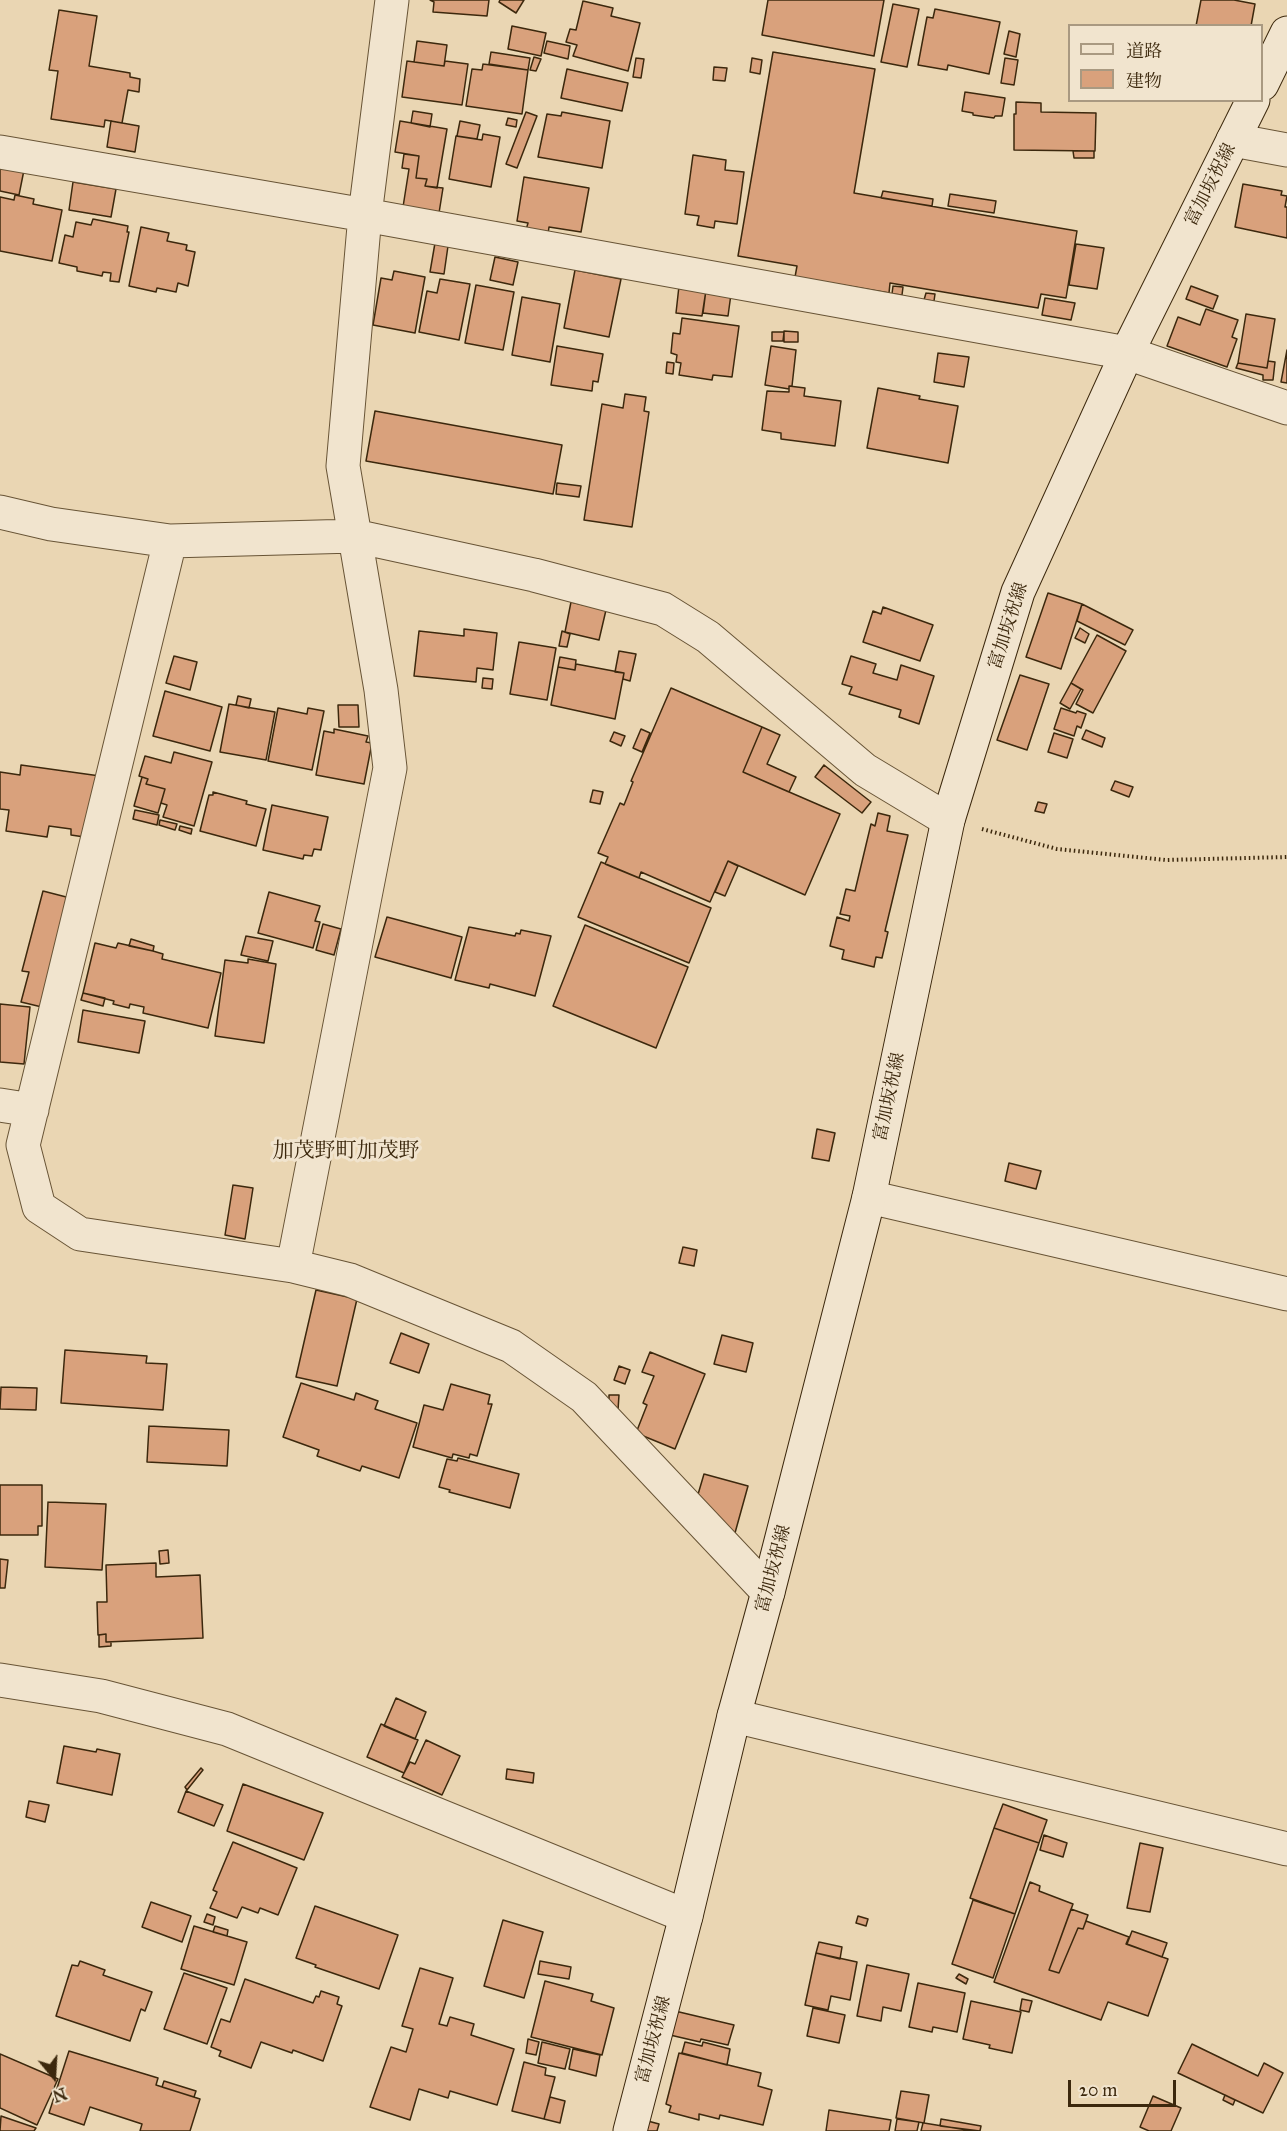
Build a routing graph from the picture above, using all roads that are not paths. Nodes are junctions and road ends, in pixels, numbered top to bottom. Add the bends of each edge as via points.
1 (392, 0) edge
2 (1287, 33) edge
3 (1263, 82) edge
4 (1252, 102) edge
5 (1233, 140) junction
6 (1287, 150) edge
7 (0, 152) edge
8 (365, 215) junction
9 (1127, 353) junction
10 (1287, 408) edge
11 (0, 512) edge
12 (355, 536) junction
13 (170, 541) junction
14 (948, 820) junction
15 (0, 1105) edge
16 (32, 1110) junction
17 (869, 1197) junction
18 (293, 1266) junction
19 (1287, 1294) edge
20 (768, 1592) junction
21 (0, 1680) edge
22 (734, 1716) junction
23 (1287, 1849) edge
24 (686, 1916) junction
25 (630, 2131) edge

1 - 8 street
2 - 3 street
4 - 5 street, 富加坂祝線
5 - 6 street
5 - 9 street, 富加坂祝線
7 - 8 street
8 - 9 street
8 - 12 street via 343,466
9 - 10 street
9 - 14 street, 富加坂祝線 via 1018,592
11 - 13 street via 51,524
12 - 13 street
12 - 14 street via 534,575 663,609 708,637 865,770
12 - 18 street via 390,768
13 - 16 street
14 - 17 street, 富加坂祝線
15 - 16 street
16 - 18 street via 23,1145 39,1207 80,1234
17 - 19 street
17 - 20 street, 富加坂祝線
18 - 20 street via 350,1280 511,1346 584,1397
20 - 22 street, 富加坂祝線
21 - 24 street via 101,1696 227,1729
22 - 23 street
22 - 24 street, 富加坂祝線
24 - 25 street, 富加坂祝線

